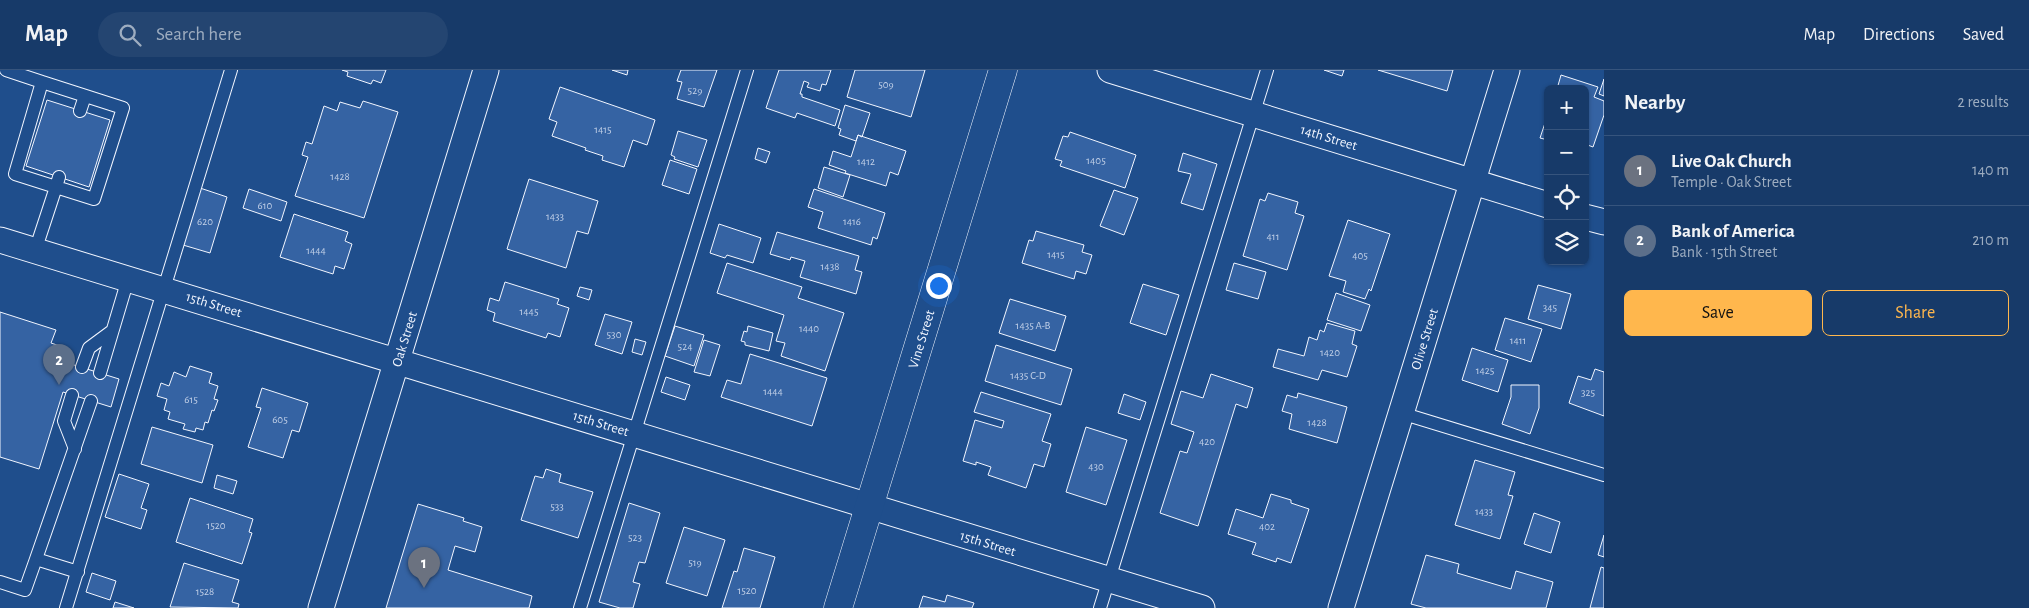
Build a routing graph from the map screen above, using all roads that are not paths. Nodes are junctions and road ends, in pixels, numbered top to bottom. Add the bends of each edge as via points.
1 (6, 70) edge
2 (230, 70) edge
3 (486, 70) edge
4 (747, 70) edge
5 (1003, 70) edge
6 (1110, 70) edge
7 (1267, 70) edge
8 (1507, 70) edge
9 (42, 82) junction
10 (85, 96) junction
11 (80, 110) dead end
12 (1254, 114) junction
13 (57, 182) junction
14 (1474, 182) junction
15 (1544, 204) edge
16 (1589, 217) edge
17 (1604, 222) edge
18 (0, 240) edge
19 (34, 251) junction
20 (128, 279) junction
21 (163, 289) junction
22 (112, 332) junction
23 (397, 360) junction
24 (82, 367) dead end
25 (100, 373) dead end
26 (72, 395) dead end
27 (91, 400) dead end
28 (1401, 413) junction
29 (634, 433) junction
30 (75, 449) junction
31 (1604, 476) edge
32 (870, 506) junction
33 (36, 559) junction
34 (78, 572) junction
35 (1108, 579) junction
36 (0, 582) edge
37 (66, 608) edge
38 (321, 608) edge
39 (580, 608) edge
40 (838, 608) edge
41 (1100, 608) edge
42 (1202, 608) edge
43 (1341, 608) edge

1 - 9 lane
2 - 21 lane
3 - 23 street, Oak Street
4 - 29 lane
5 - 32 street, Vine Street
6 - 12 street, 14th Street
7 - 12 lane
8 - 14 street, Olive Street
9 - 10 lane
9 - 13 lane via 14,174
10 - 11 lane
10 - 13 lane via 124,108 94,199
12 - 14 street, 14th Street
12 - 35 lane
13 - 19 lane
14 - 15 street, 14th Street
14 - 28 street, Olive Street
16 - 17 street
18 - 19 street, 15th Street
19 - 20 street, 15th Street
20 - 21 street, 15th Street
20 - 22 lane
21 - 23 street, 15th Street
21 - 34 lane
22 - 24 lane via 89,348
22 - 25 lane
23 - 29 street, 15th Street
23 - 38 street, Oak Street
26 - 30 lane via 64,421
27 - 30 lane
28 - 31 lane
28 - 43 street, Olive Street
29 - 32 street, 15th Street
29 - 39 lane
30 - 33 lane
32 - 35 street, 15th Street
32 - 40 street, Vine Street
33 - 34 lane
33 - 36 lane via 25,590
34 - 37 lane
35 - 41 lane
35 - 42 street, 15th Street

